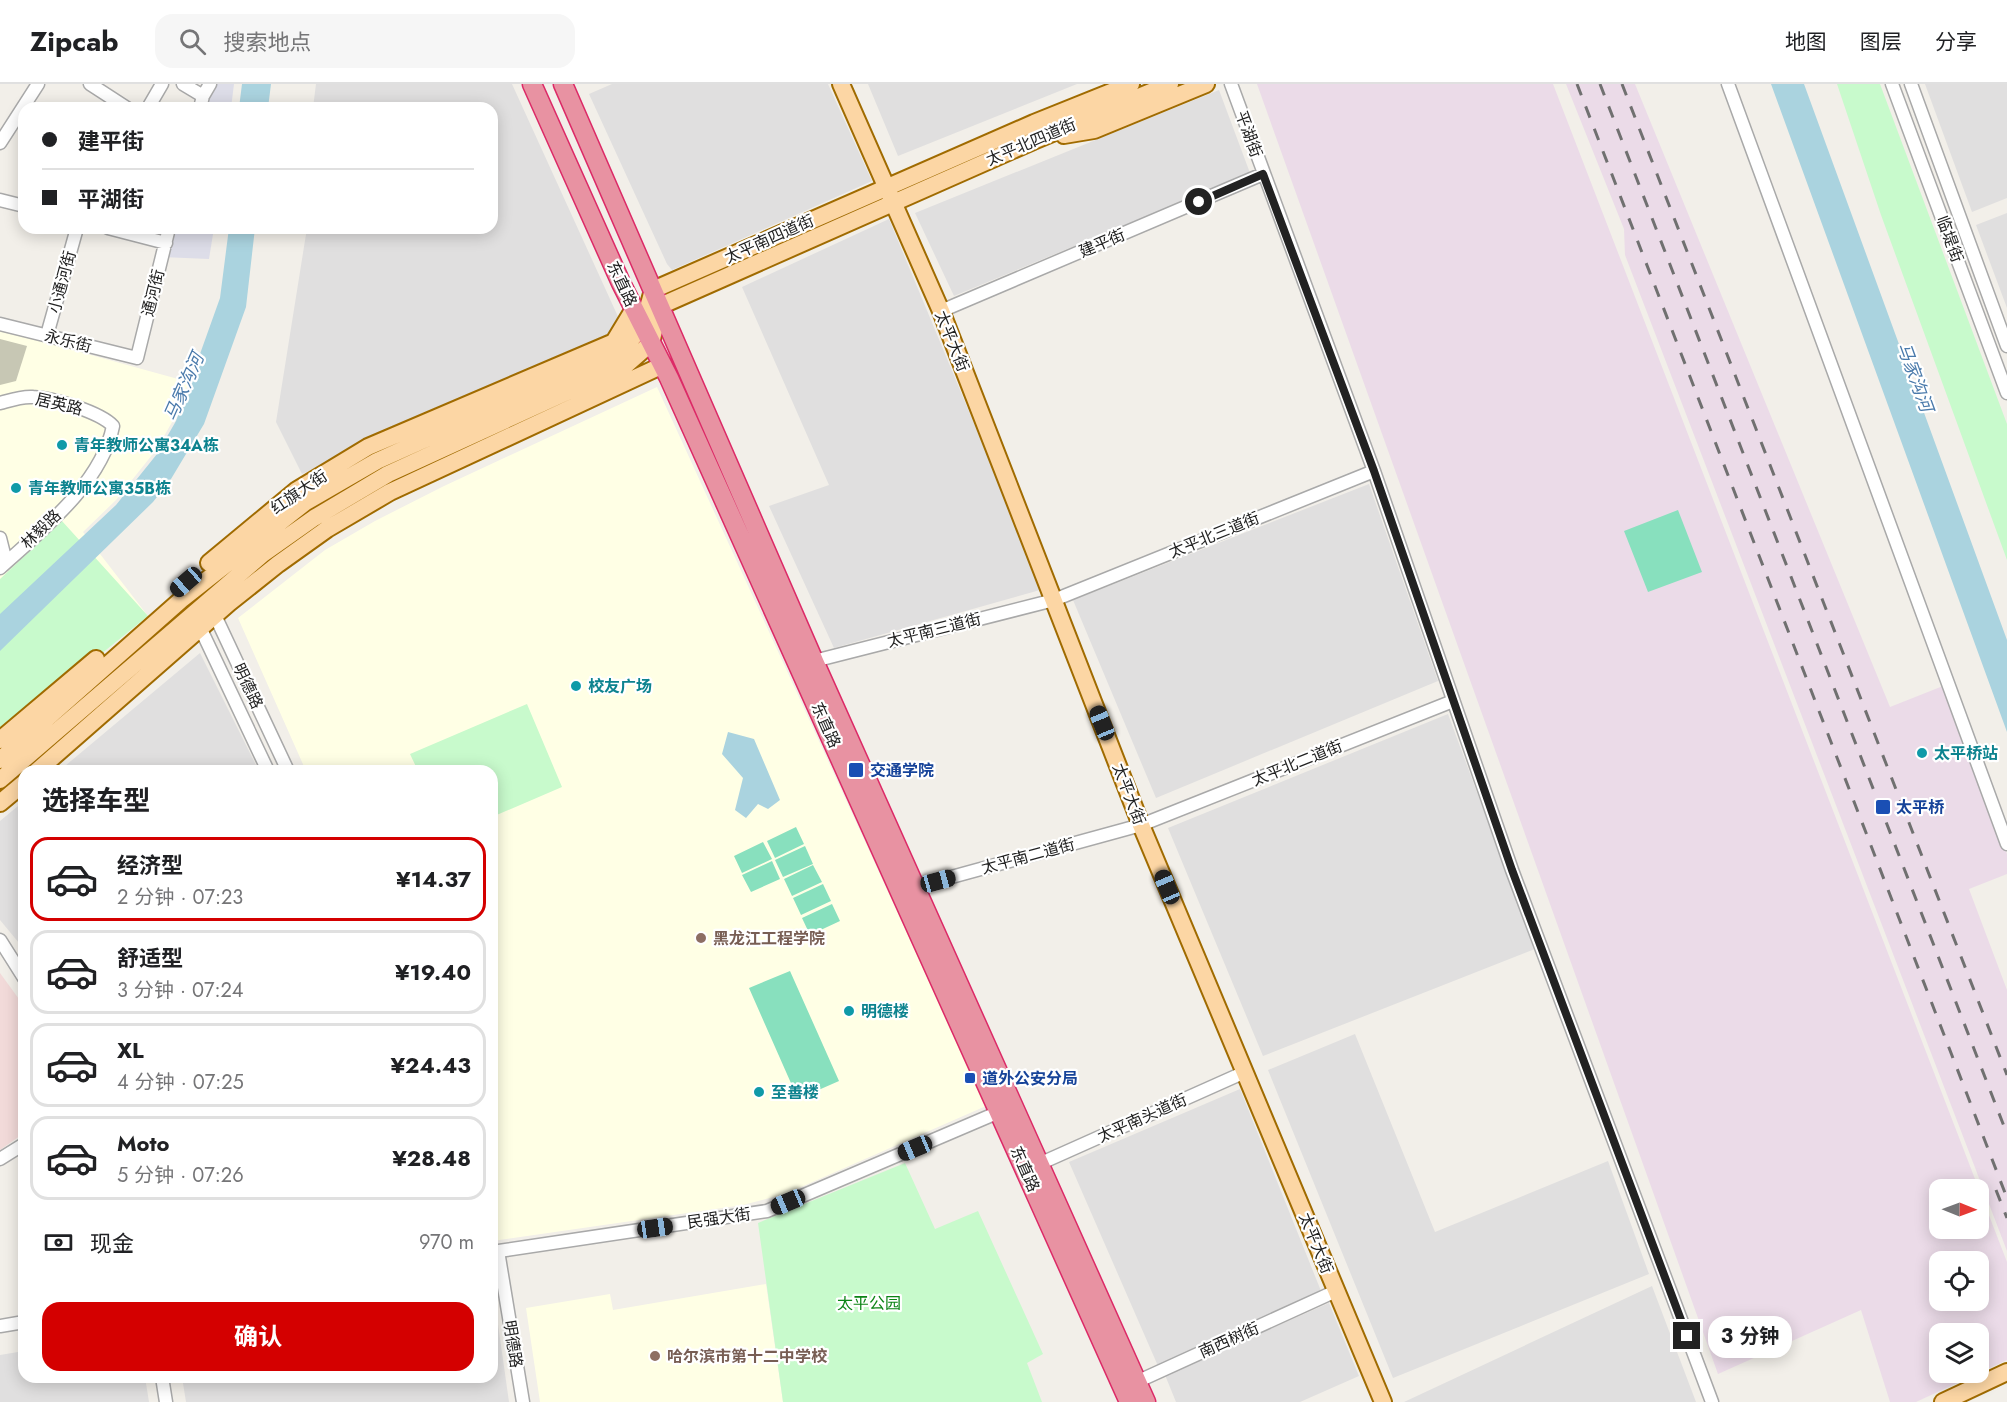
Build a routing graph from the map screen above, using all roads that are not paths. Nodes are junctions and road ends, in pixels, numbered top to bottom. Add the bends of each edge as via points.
1 (38, 84) edge
2 (90, 84) edge
3 (162, 84) edge
4 (183, 84) edge
5 (210, 84) edge
6 (532, 84) edge
7 (563, 84) edge
8 (841, 84) edge
9 (1102, 84) edge
10 (1131, 84) edge
11 (1170, 84) edge
12 (1206, 84) edge
13 (1231, 84) edge
14 (1728, 84) edge
15 (1892, 84) edge
16 (1911, 84) edge
17 (29, 102) edge
18 (118, 102) edge
19 (152, 102) edge
20 (201, 102) edge
21 (1088, 110) junction
22 (1034, 123) junction
23 (18, 124) edge
24 (1033, 141) junction
25 (0, 143) edge
26 (1263, 174) junction
27 (890, 196) junction
28 (0, 200) edge
29 (18, 204) edge
30 (74, 234) edge
31 (131, 234) edge
32 (168, 234) edge
33 (166, 243) junction
34 (656, 298) junction
35 (634, 309) junction
36 (941, 311) junction
37 (0, 324) edge
38 (643, 326) junction
39 (47, 335) junction
40 (651, 343) junction
41 (2007, 346) edge
42 (137, 358) joint
43 (623, 358) junction
44 (663, 365) junction
45 (2007, 393) edge
46 (0, 402) edge
47 (113, 426) joint
48 (1374, 471) junction
49 (0, 538) edge
50 (3, 565) edge
51 (1054, 600) junction
52 (211, 609) junction
53 (197, 622) junction
54 (814, 661) junction
55 (1453, 701) junction
56 (0, 740) edge
57 (0, 760) edge
58 (19, 765) edge
59 (43, 765) edge
60 (265, 765) edge
61 (285, 765) edge
62 (18, 766) edge
63 (0, 780) edge
64 (18, 788) edge
65 (0, 802) edge
66 (1142, 825) junction
67 (2007, 844) edge
68 (915, 887) junction
69 (0, 940) edge
70 (18, 968) edge
71 (1245, 1072) junction
72 (999, 1112) junction
73 (18, 1148) edge
74 (0, 1159) edge
75 (1039, 1164) junction
76 (498, 1251) edge
77 (498, 1267) edge
78 (1336, 1292) junction
79 (18, 1323) edge
80 (0, 1326) edge
81 (2007, 1372) edge
82 (163, 1383) edge
83 (1130, 1390) edge
84 (166, 1402) edge
85 (523, 1402) edge
86 (1146, 1402) edge
87 (1383, 1402) edge
88 (1712, 1402) edge
89 (1943, 1402) edge

1 - 17 street
2 - 18 street
3 - 19 street
4 - 20 street
5 - 20 street
6 - 35 highway, 东直路
7 - 34 highway, 东直路
8 - 27 main road, 太平大街
9 - 22 main road
10 - 21 main road, 太平北四道街
11 - 21 main road, 太平北四道街
12 - 24 main road via 1094,130
13 - 26 street, 平湖街
14 - 67 street
15 - 45 street, 临堤街
16 - 41 street, 临堤街
21 - 22 main road, 太平北四道街
21 - 24 main road, 太平北四道街
22 - 27 main road, 太平北四道街
23 - 25 street
24 - 27 main road, 太平北四道街
26 - 36 street, 建平街
26 - 48 street, 平湖街
27 - 34 main road, 太平南四道街
27 - 36 main road, 太平大街
28 - 29 street
30 - 39 street, 小通河街
31 - 33 street
32 - 33 street, 通河街
33 - 42 street, 通河街
34 - 38 main road
34 - 40 main road
34 - 54 highway, 东直路
35 - 38 highway, 东直路
35 - 56 main road, 红旗大街 via 615,342 368,447 297,490
36 - 51 main road, 太平大街
37 - 39 street, 永乐街
38 - 40 highway, 东直路
38 - 43 main road
39 - 42 street, 永乐街
40 - 43 main road
40 - 44 highway, 东直路
43 - 52 main road, 红旗大街 via 388,474 314,518 271,548
43 - 57 main road, 红旗大街 via 377,461 306,502 181,600
44 - 52 main road, 红旗大街 via 390,492
44 - 72 highway, 东直路
46 - 47 street, 居英路 via 34,397 92,412
47 - 50 street, 林毅路 via 109,446 84,487
48 - 51 street, 太平北三道街
48 - 55 street, 平湖街
49 - 50 street
51 - 54 street, 太平南三道街
51 - 66 main road, 太平大街
52 - 53 main road, 红旗大街
52 - 61 street, 明德路
53 - 58 main road, 红旗大街
53 - 59 main road, 红旗大街
53 - 60 street, 明德路
54 - 68 highway, 东直路
55 - 66 street, 太平北二道街
55 - 88 street, 平湖街 via 1512,870
62 - 63 main road, 红旗大街
64 - 65 main road
66 - 68 street, 太平南二道街
66 - 71 main road, 太平大街
68 - 75 highway, 东直路
69 - 70 street
71 - 75 street, 太平南头道街
71 - 78 main road, 太平大街
72 - 76 street, 民强大街 via 767,1211
72 - 83 highway, 东直路
73 - 74 street
75 - 83 highway, 东直路
77 - 85 street, 明德路
78 - 83 street, 南西树街
78 - 87 main road, 太平大街
79 - 80 street
81 - 89 main road
82 - 84 street
83 - 86 highway, 东直路

